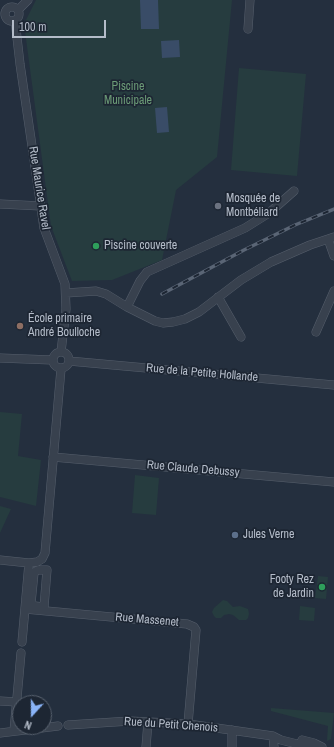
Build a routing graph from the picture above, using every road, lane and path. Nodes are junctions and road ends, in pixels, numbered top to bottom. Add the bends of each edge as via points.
1 (28, 0) edge
2 (250, 0) edge
3 (3, 9) edge
4 (18, 10) junction
5 (15, 20) junction
6 (248, 29) dead end
7 (294, 191) dead end
8 (0, 204) edge
9 (41, 206) junction
10 (331, 238) edge
11 (334, 256) edge
12 (334, 291) edge
13 (66, 293) junction
14 (218, 297) junction
15 (127, 307) junction
16 (316, 332) dead end
17 (241, 338) dead end
18 (61, 352) junction
19 (0, 358) edge
20 (52, 360) junction
21 (69, 361) junction
22 (61, 369) junction
23 (334, 385) edge
24 (53, 457) junction
25 (334, 482) edge
26 (0, 560) edge
27 (29, 563) junction
28 (25, 609) junction
29 (22, 642) dead end
30 (21, 653) dead end
31 (18, 695) edge
32 (0, 701) edge
33 (12, 702) edge
34 (148, 722) junction
35 (188, 724) junction
36 (68, 725) dead end
37 (58, 726) dead end
38 (52, 727) edge
39 (12, 730) edge
40 (232, 730) junction
41 (0, 733) edge
42 (273, 736) junction
43 (146, 747) edge
44 (232, 747) edge
45 (274, 747) edge
46 (309, 747) edge
47 (322, 747) edge

1 - 4 street
2 - 6 street
3 - 4 street via 11,6
3 - 5 street via 6,18
4 - 5 street via 19,17
5 - 9 street, Rue Maurice Ravel
7 - 15 street via 269,213 245,228 147,272
8 - 9 street
9 - 13 street, Rue Maurice Ravel via 47,238
10 - 11 street
10 - 14 street via 271,262
12 - 16 street
13 - 15 street via 96,291
13 - 18 street, Rue Maurice Ravel
14 - 15 street via 199,312 173,322 155,321
14 - 17 street
18 - 20 street via 56,353
18 - 21 street via 66,354
19 - 20 street
20 - 22 street via 56,367
21 - 22 street via 66,367
21 - 23 street, Rue de la Petite Hollande
22 - 24 street
24 - 25 street, Rue Claude Debussy
24 - 27 street via 45,553 42,559
26 - 27 street
27 - 28 street
28 - 29 street
28 - 35 street, Rue Massenet via 187,624 194,627 196,630
30 - 31 street
32 - 33 street
34 - 35 street, Rue du Petit Chenois
34 - 36 street, Rue du Petit Chenois
34 - 43 street
35 - 40 street, Rue du Petit Chenois
37 - 38 street
39 - 41 street
40 - 42 street, Rue du Petit Chenois
40 - 44 street
42 - 45 street
42 - 46 street, Rue du Petit Chenois
42 - 47 street, Rue du Petit Chenois via 276,734

